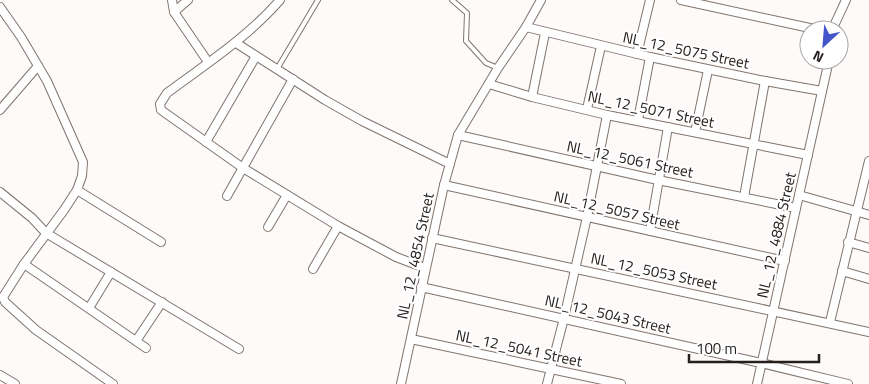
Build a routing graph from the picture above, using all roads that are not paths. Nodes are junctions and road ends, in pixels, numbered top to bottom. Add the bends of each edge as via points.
1 (172, 0) edge
2 (188, 0) edge
3 (280, 0) edge
4 (318, 0) edge
5 (452, 0) edge
6 (541, 0) edge
7 (650, 0) edge
8 (681, 0) edge
9 (846, 0) edge
10 (0, 7) edge
11 (174, 12) junction
12 (837, 20) edge
13 (799, 26) edge
14 (526, 27) junction
15 (545, 33) junction
16 (236, 42) junction
17 (601, 46) junction
18 (636, 54) junction
19 (256, 56) junction
20 (650, 57) junction
21 (208, 62) junction
22 (38, 66) junction
23 (498, 68) junction
24 (277, 69) junction
25 (708, 70) junction
26 (826, 70) edge
27 (294, 79) junction
28 (765, 82) junction
29 (488, 84) junction
30 (822, 91) junction
31 (532, 97) junction
32 (587, 109) junction
33 (0, 110) edge
34 (606, 115) junction
35 (638, 120) junction
36 (668, 127) junction
37 (695, 132) junction
38 (458, 135) junction
39 (206, 142) junction
40 (753, 145) junction
41 (808, 156) junction
42 (869, 160) edge
43 (450, 164) junction
44 (596, 166) junction
45 (243, 168) junction
46 (658, 180) junction
47 (444, 185) junction
48 (77, 190) junction
49 (0, 192) edge
50 (287, 195) junction
51 (799, 195) junction
52 (226, 196) dead end
53 (744, 197) junction
54 (796, 208) junction
55 (856, 211) junction
56 (869, 215) edge
57 (587, 217) junction
58 (268, 226) dead end
59 (338, 226) junction
60 (650, 231) junction
61 (46, 233) junction
62 (432, 238) junction
63 (161, 242) dead end
64 (848, 242) junction
65 (869, 248) edge
66 (785, 261) junction
67 (24, 264) junction
68 (425, 268) junction
69 (575, 268) junction
70 (313, 269) dead end
71 (842, 271) junction
72 (111, 272) junction
73 (869, 279) edge
74 (421, 287) junction
75 (162, 302) junction
76 (89, 308) junction
77 (773, 311) junction
78 (564, 318) junction
79 (830, 322) junction
80 (869, 332) edge
81 (411, 339) junction
82 (136, 341) junction
83 (146, 348) dead end
84 (239, 349) dead end
85 (761, 363) junction
86 (550, 368) junction
87 (0, 375) edge
88 (823, 381) edge
89 (15, 384) edge
90 (113, 384) edge
91 (400, 384) edge
92 (547, 384) edge
93 (621, 384) edge
94 (757, 384) edge
95 (848, 384) edge

1 - 11 street
2 - 11 street
3 - 16 street
4 - 24 lane
5 - 23 lane via 467,13 466,41 486,62
6 - 14 street, NL_12_4854 Street
7 - 18 street
8 - 13 street
9 - 12 street
10 - 22 street
11 - 21 street
14 - 15 street, NL_12_5075 Street
14 - 23 street, NL_12_4854 Street
15 - 17 street, NL_12_5075 Street
15 - 31 street
16 - 19 street
16 - 21 street
17 - 18 street, NL_12_5075 Street
17 - 32 street
18 - 20 street, NL_12_5075 Street
19 - 24 street
19 - 39 street
20 - 25 street, NL_12_5075 Street
20 - 35 street
21 - 39 street via 167,92 160,107
22 - 33 street
22 - 48 street via 83,162
23 - 29 street, NL_12_4854 Street
24 - 27 street
25 - 28 street, NL_12_5075 Street
25 - 37 street
26 - 30 street, NL_12_4884 Street
27 - 43 street via 362,121
27 - 45 street
28 - 30 street, NL_12_5075 Street
28 - 40 street
29 - 31 street, NL_12_5071 Street
29 - 38 street, NL_12_4854 Street
30 - 41 street, NL_12_4884 Street
31 - 32 street, NL_12_5071 Street
32 - 34 street, NL_12_5071 Street
34 - 35 street, NL_12_5071 Street
34 - 44 street
35 - 36 street, NL_12_5071 Street
36 - 37 street, NL_12_5071 Street
36 - 46 street
37 - 40 street, NL_12_5071 Street
38 - 43 street, NL_12_4854 Street
38 - 44 street, NL_12_5061 Street
39 - 45 street
40 - 41 street, NL_12_5071 Street
40 - 53 street
41 - 51 street, NL_12_4884 Street
42 - 55 street
43 - 47 street, NL_12_4854 Street
44 - 46 street, NL_12_5061 Street
44 - 57 street
45 - 50 street
45 - 52 street
46 - 53 street, NL_12_5061 Street
46 - 60 street
47 - 57 street, NL_12_5057 Street
47 - 62 street, NL_12_4854 Street
48 - 61 street
48 - 63 street
49 - 61 street
50 - 58 street
50 - 59 street
51 - 54 street, NL_12_4884 Street
51 - 55 street
53 - 54 street, NL_12_5061 Street
54 - 66 street, NL_12_4884 Street
55 - 56 street
55 - 64 street
57 - 60 street, NL_12_5057 Street
57 - 69 street
59 - 68 street via 396,257
59 - 70 street
60 - 66 street, NL_12_5057 Street
61 - 67 street
61 - 72 street
62 - 68 street, NL_12_4854 Street
62 - 69 street, NL_12_5053 Street
64 - 65 street
64 - 71 street
66 - 77 street, NL_12_4884 Street
67 - 76 street
67 - 90 street via 3,297 5,302 36,330
68 - 74 street, NL_12_4854 Street
69 - 77 street, NL_12_5053 Street
69 - 78 street
71 - 73 street
71 - 79 street
72 - 75 street
72 - 76 street
74 - 78 street, NL_12_5043 Street
74 - 81 street, NL_12_4854 Street
75 - 82 street
75 - 84 street
76 - 82 street
77 - 79 street, NL_12_5053 Street
77 - 85 street, NL_12_4884 Street
78 - 85 street, NL_12_5043 Street
78 - 86 street
79 - 80 street, NL_12_5053 Street
81 - 86 street, NL_12_5041 Street
81 - 91 street, NL_12_4854 Street
82 - 83 street
85 - 88 street, NL_12_5043 Street
85 - 94 street, NL_12_4884 Street
86 - 92 street
86 - 93 street, NL_12_5041 Street
87 - 89 street
88 - 95 street, NL_12_5043 Street

